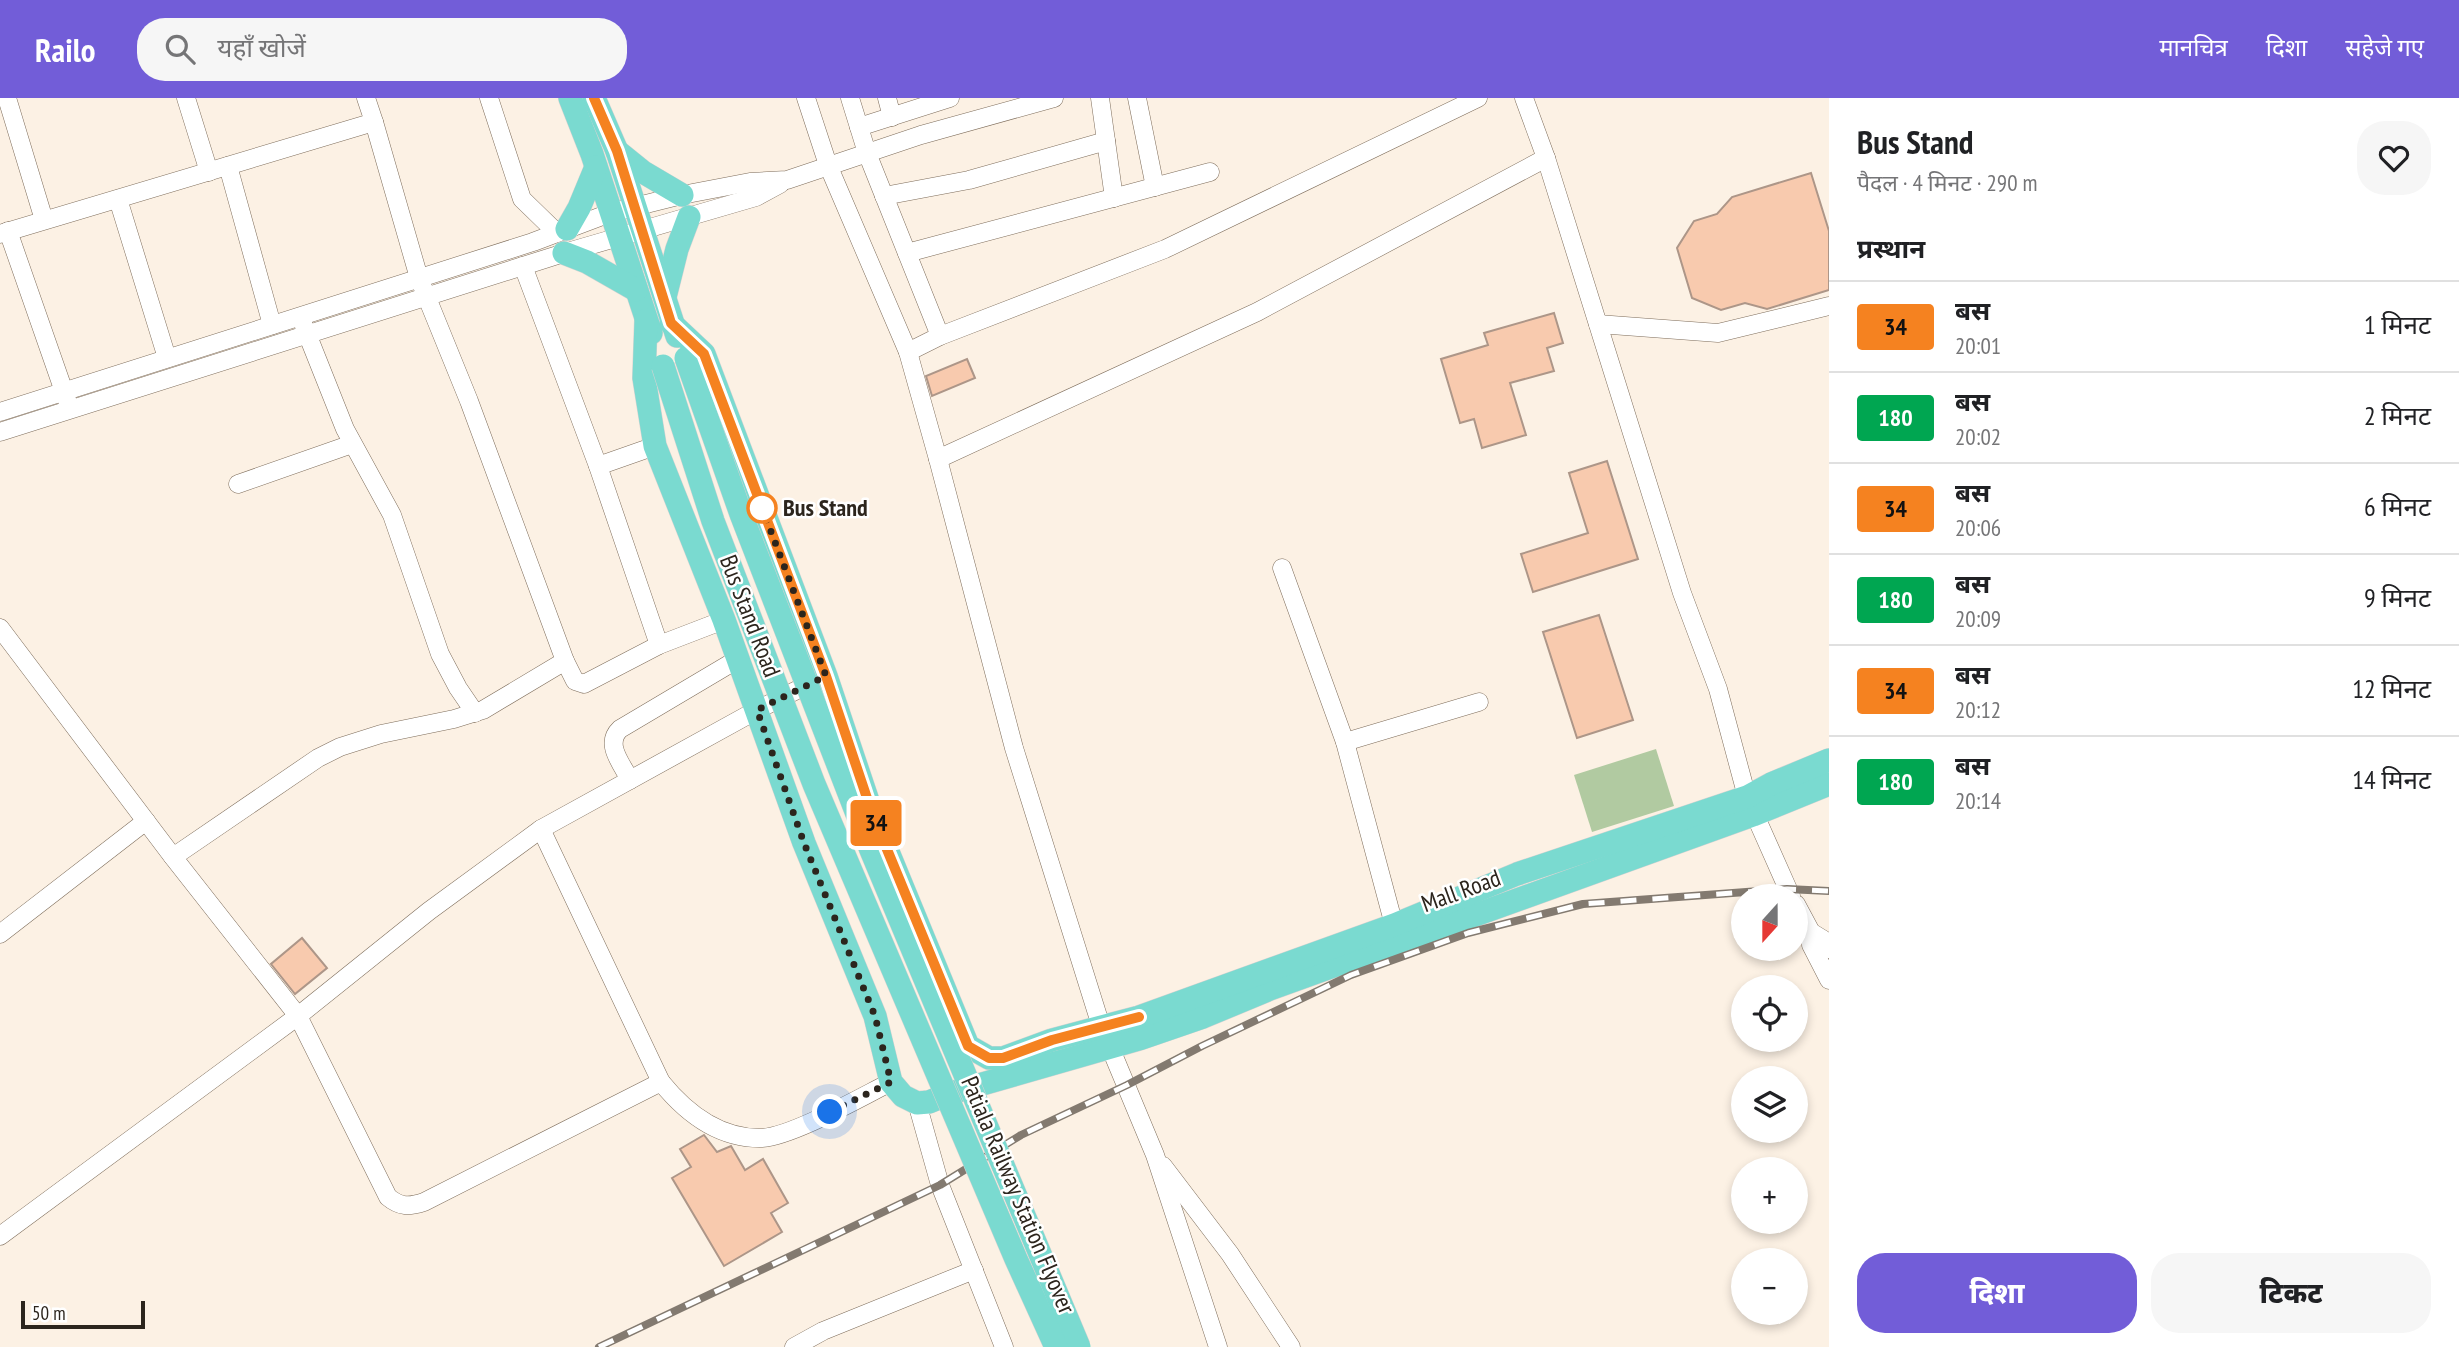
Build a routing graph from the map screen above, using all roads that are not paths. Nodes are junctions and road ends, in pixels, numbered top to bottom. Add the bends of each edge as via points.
1 (7, 98) edge
2 (186, 98) edge
3 (366, 98) edge
4 (489, 98) edge
5 (570, 98) edge
6 (594, 98) edge
7 (806, 98) edge
8 (850, 98) edge
9 (887, 98) edge
10 (950, 98) edge
11 (1054, 98) edge
12 (1100, 98) edge
13 (1137, 98) edge
14 (1478, 98) edge
15 (1524, 98) edge
16 (892, 117) junction
17 (374, 122) junction
18 (859, 127) junction
19 (1106, 141) junction
20 (617, 151) junction
21 (867, 153) junction
22 (1546, 158) junction
23 (828, 165) junction
24 (228, 166) junction
25 (596, 167) junction
26 (209, 172) junction
27 (1210, 172) dead end
28 (787, 180) junction
29 (1155, 187) junction
30 (682, 195) junction
31 (884, 196) junction
32 (1114, 198) junction
33 (118, 199) junction
34 (634, 207) junction
35 (610, 213) junction
36 (690, 217) junction
37 (44, 220) junction
38 (4, 232) edge
39 (642, 232) junction
40 (563, 238) junction
41 (618, 239) junction
42 (907, 253) junction
43 (523, 266) junction
44 (419, 278) junction
45 (636, 290) junction
46 (427, 296) junction
47 (664, 298) junction
48 (1829, 306) edge
49 (301, 316) junction
50 (646, 320) junction
51 (671, 323) junction
52 (1598, 324) junction
53 (272, 325) junction
54 (307, 335) junction
55 (940, 336) junction
56 (908, 352) junction
57 (167, 358) junction
58 (65, 392) junction
59 (71, 410) junction
60 (0, 412) edge
61 (0, 432) edge
62 (352, 444) junction
63 (655, 446) junction
64 (938, 459) junction
65 (598, 466) junction
66 (238, 484) dead end
67 (1282, 568) dead end
68 (724, 620) junction
69 (0, 628) edge
70 (659, 645) junction
71 (738, 659) junction
72 (565, 661) junction
73 (826, 676) junction
74 (1479, 702) dead end
75 (757, 710) junction
76 (475, 713) junction
77 (1345, 742) junction
78 (1829, 760) edge
79 (630, 780) junction
80 (1829, 784) edge
81 (1750, 806) junction
82 (146, 821) junction
83 (541, 829) junction
84 (173, 857) junction
85 (1786, 884) edge
86 (1394, 925) junction
87 (1808, 926) edge
88 (1811, 932) junction
89 (0, 934) edge
90 (1829, 949) edge
91 (1829, 980) edge
92 (298, 1016) junction
93 (1139, 1017) joint
94 (1106, 1036) junction
95 (662, 1082) junction
96 (891, 1082) junction
97 (916, 1103) junction
98 (1155, 1155) junction
99 (0, 1236) edge
100 (974, 1270) junction
101 (794, 1347) edge
102 (1004, 1347) edge
103 (1056, 1347) edge
104 (1079, 1347) edge
105 (1218, 1347) edge
106 (1291, 1347) edge

1 - 37 street
2 - 26 street
3 - 17 street
4 - 40 street via 522,199
5 - 25 main road, Bus Stand Road
6 - 20 main road
7 - 23 street
8 - 18 street
9 - 16 street
10 - 16 street
11 - 21 street
12 - 19 street
13 - 29 street
14 - 55 street via 1165,249
15 - 22 street
16 - 18 street
17 - 24 street
17 - 44 street
18 - 21 street
19 - 31 street via 988,176
19 - 32 street
20 - 30 main road via 643,173
20 - 34 main road
21 - 23 street
21 - 31 street
22 - 52 street
22 - 64 street via 1257,312
23 - 28 street
23 - 56 street
24 - 26 street
24 - 53 street
25 - 35 main road, Bus Stand Road
25 - 40 main road
26 - 33 street
27 - 29 street
28 - 30 street
28 - 36 street via 756,197
29 - 32 street
30 - 34 street
31 - 42 street
32 - 42 street
33 - 37 street
33 - 57 street
34 - 35 street
34 - 39 main road
35 - 40 street
35 - 41 main road, Bus Stand Road
36 - 39 street
36 - 47 main road
37 - 38 street
38 - 58 street
39 - 41 street
39 - 47 main road
40 - 41 street
40 - 43 street
40 - 44 street
40 - 45 main road via 596,267
41 - 45 main road, Bus Stand Road
42 - 55 street
43 - 46 street
43 - 65 street
44 - 46 street
44 - 49 street
45 - 50 main road, Bus Stand Road
46 - 54 street
46 - 72 street
47 - 51 main road
48 - 52 street via 1718,332
49 - 53 street
49 - 54 street
50 - 63 main road, Bus Stand Road via 644,378
50 - 103 main road, Patiala Railway Station Flyover, bridge via 713,521 814,784
51 - 73 main road, Bus Stand Road via 704,354
51 - 104 main road, Patiala Railway Station Flyover, bridge via 872,850
52 - 81 street via 1682,593 1718,689
53 - 57 street
54 - 59 street
54 - 62 street
55 - 56 street
56 - 64 street
57 - 58 street
58 - 59 street
58 - 60 street
59 - 61 street
62 - 66 street
62 - 76 street via 391,515 440,654
63 - 65 street
63 - 68 main road, Bus Stand Road
64 - 94 street via 1014,748
65 - 70 street
67 - 77 street
68 - 70 street
68 - 71 main road, Bus Stand Road
69 - 82 street
70 - 72 street via 581,685
71 - 75 main road, Bus Stand Road
71 - 79 street via 613,735 611,741
72 - 76 street
73 - 75 street
73 - 94 main road, Bus Stand Road via 872,813 968,1046 989,1058 1003,1058 1052,1040
74 - 77 street
75 - 79 street
75 - 96 main road, Bus Stand Road via 804,843 875,1016
76 - 84 street via 340,747
77 - 86 street
78 - 81 main road, Mall Road via 1771,784
79 - 83 street
80 - 81 main road, Mall Road
81 - 85 street
81 - 86 main road, Mall Road via 1517,874
81 - 94 main road, Mall Road via 1203,1017
82 - 84 street
82 - 89 street
83 - 92 street
83 - 95 street
84 - 92 street
86 - 93 main road, Mall Road
87 - 88 street
88 - 90 street
88 - 91 street via 1811,945
92 - 95 street via 388,1197 398,1205 424,1202
92 - 99 street
93 - 94 main road, Bus Stand Road
94 - 97 main road, Bus Stand Road
94 - 98 street
95 - 96 street via 680,1105 708,1125 732,1135 762,1138 788,1132
96 - 97 main road
97 - 100 street via 940,1185
98 - 105 street
98 - 106 street via 1230,1254
100 - 101 street
100 - 102 street

